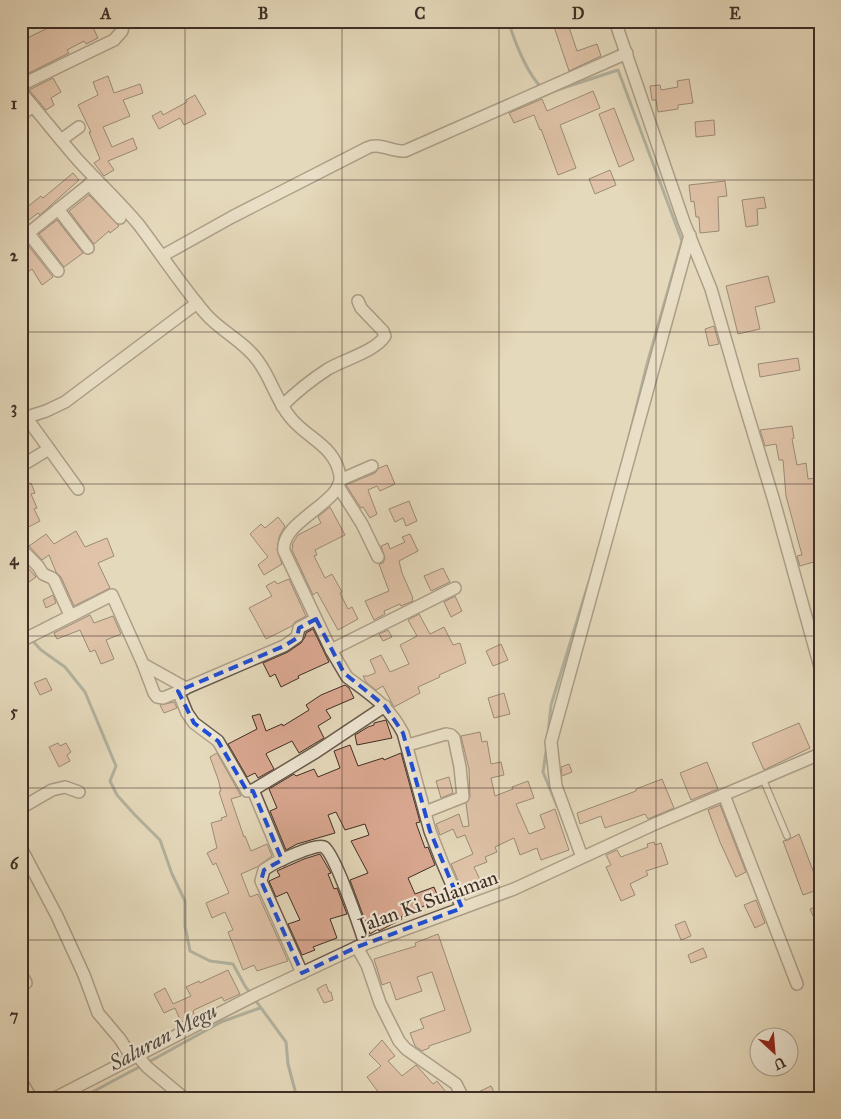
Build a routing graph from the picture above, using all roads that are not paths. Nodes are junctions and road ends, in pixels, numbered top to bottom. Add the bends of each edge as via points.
1 (124, 21) edge
2 (616, 21) edge
3 (627, 53) junction
4 (21, 85) edge
5 (21, 92) edge
6 (33, 106) junction
7 (21, 115) edge
8 (79, 127) dead end
9 (61, 140) junction
10 (93, 182) junction
11 (58, 209) junction
12 (120, 218) dead end
13 (690, 235) junction
14 (25, 237) edge
15 (88, 248) dead end
16 (162, 256) junction
17 (58, 271) dead end
18 (358, 301) dead end
19 (197, 303) junction
20 (282, 406) junction
21 (23, 418) edge
22 (49, 449) junction
23 (21, 466) edge
24 (372, 466) dead end
25 (339, 483) junction
26 (78, 489) dead end
27 (21, 549) edge
28 (378, 557) dead end
29 (455, 588) dead end
30 (70, 615) junction
31 (316, 619) junction
32 (25, 639) edge
33 (331, 650) junction
34 (143, 664) junction
35 (820, 667) edge
36 (182, 690) junction
37 (385, 706) junction
38 (408, 746) junction
39 (820, 754) edge
40 (763, 779) junction
41 (253, 790) junction
42 (79, 792) dead end
43 (724, 795) junction
44 (21, 808) edge
45 (425, 812) junction
46 (787, 836) dead end
47 (21, 848) edge
48 (582, 857) junction
49 (282, 860) junction
50 (462, 908) junction
51 (361, 945) junction
52 (302, 973) junction
53 (797, 984) dead end
54 (140, 1060) junction
55 (21, 1080) edge
56 (31, 1098) edge
57 (55, 1098) edge
58 (184, 1098) edge
59 (463, 1098) edge

1 - 4 street via 119,37
2 - 3 street
3 - 13 street
3 - 16 street via 405,151 397,152 382,145 367,148
5 - 6 street
6 - 7 street
6 - 9 street
8 - 9 street
9 - 10 street
10 - 11 street
10 - 12 street
10 - 16 street via 124,208
11 - 14 street
11 - 15 street
13 - 35 street via 711,289
13 - 48 street via 551,742 556,786
14 - 17 street
16 - 19 street
18 - 20 street via 385,336 370,349 310,380
19 - 20 street via 254,356
19 - 21 street via 65,402
20 - 25 street via 311,437 327,448 338,467
21 - 22 street
22 - 23 street
22 - 26 street
24 - 25 street
25 - 28 street
25 - 31 street via 334,493 289,534 284,543 284,551
27 - 30 street via 43,574 54,580
29 - 33 street
30 - 32 street
30 - 34 street via 112,595
31 - 33 street
31 - 36 street via 299,628 297,637 284,646
33 - 37 street via 347,677
34 - 36 street
34 - 36 street via 155,696 163,698
36 - 41 street via 187,713 194,723 218,741 245,790
37 - 38 street via 396,719
37 - 41 street
38 - 45 street
38 - 45 street via 446,734 454,738 463,797
39 - 40 street, Jalan Ki Sulaiman
40 - 43 street, Jalan Ki Sulaiman
40 - 46 lane
41 - 49 street
42 - 44 street via 65,787 52,790
43 - 48 street, Jalan Ki Sulaiman
43 - 53 street
45 - 50 street
47 - 54 street via 57,916 98,1013
48 - 50 street, Jalan Ki Sulaiman via 514,889
49 - 51 street via 313,848 325,847 341,878
49 - 52 street via 264,870 261,881
50 - 51 street, Jalan Ki Sulaiman
51 - 52 street, Jalan Ki Sulaiman
51 - 59 street via 380,1003 399,1041 456,1084
52 - 54 street, Jalan Ki Sulaiman via 253,996
54 - 57 street, Jalan Ki Sulaiman
54 - 58 street
55 - 56 street

